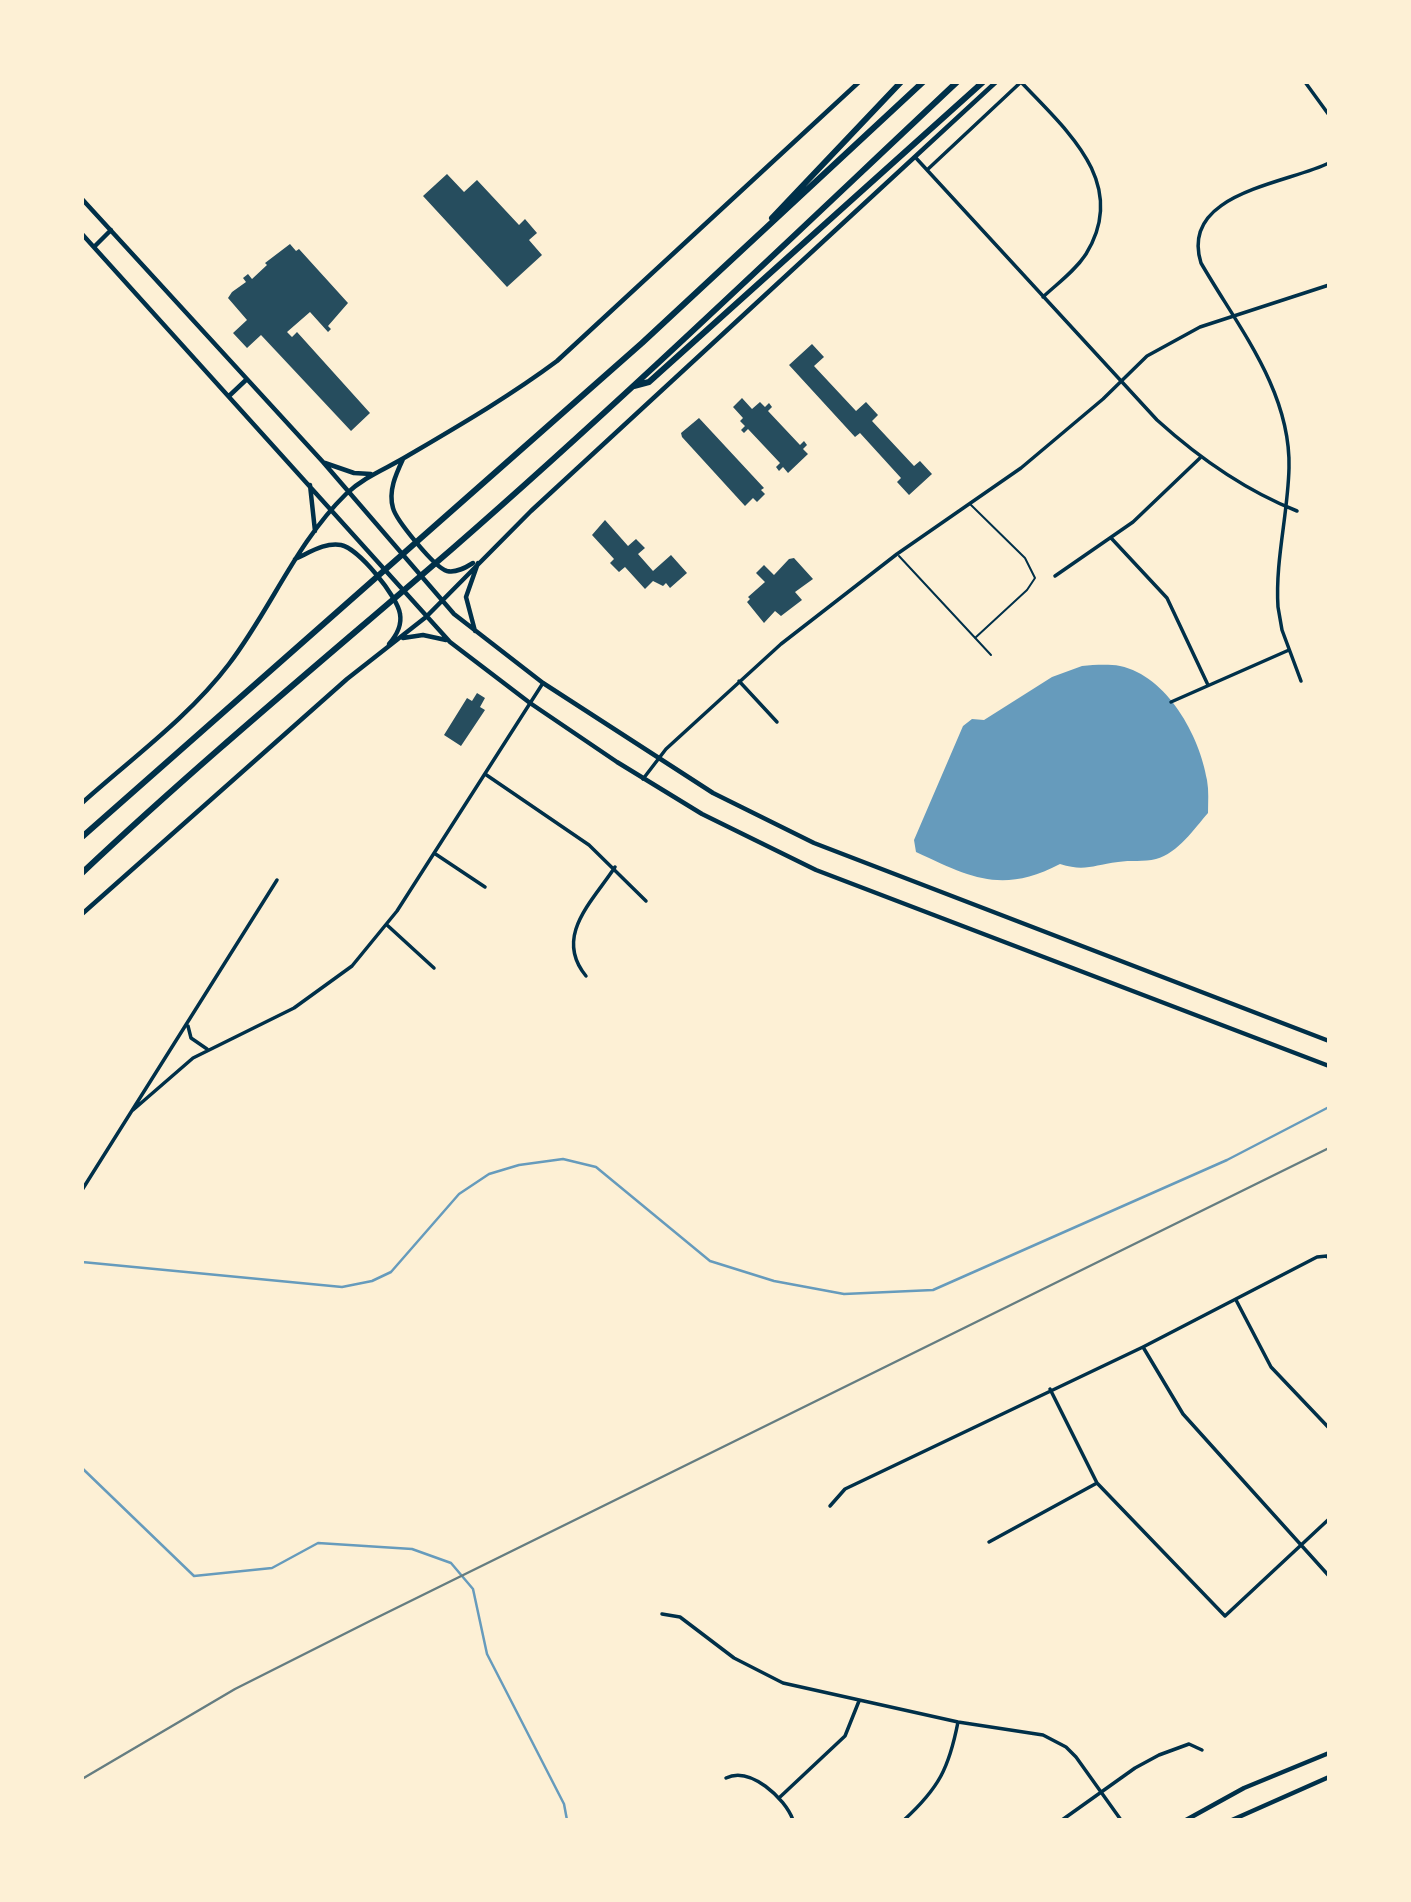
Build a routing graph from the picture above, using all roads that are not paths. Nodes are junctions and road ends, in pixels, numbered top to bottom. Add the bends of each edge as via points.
1 (859, 82) edge
2 (901, 82) edge
3 (923, 82) edge
4 (957, 82) edge
5 (983, 82) edge
6 (996, 82) edge
7 (1021, 82) edge
8 (1305, 82) edge
9 (1329, 115) edge
10 (916, 158) junction
11 (1329, 163) edge
12 (927, 170) junction
13 (82, 199) edge
14 (111, 230) junction
15 (82, 234) edge
16 (94, 247) junction
17 (727, 265) junction
18 (1329, 285) edge
19 (1043, 296) junction
20 (1232, 316) junction
21 (247, 379) junction
22 (1122, 381) junction
23 (632, 387) junction
24 (229, 396) junction
25 (403, 458) junction
26 (1200, 458) junction
27 (323, 462) junction
28 (372, 474) junction
29 (310, 484) junction
30 (348, 491) junction
31 (970, 503) junction
32 (1285, 506) junction
33 (332, 509) junction
34 (1297, 511) dead end
35 (314, 531) junction
36 (1112, 538) junction
37 (897, 554) junction
38 (294, 559) junction
39 (480, 559) junction
40 (1055, 576) dead end
41 (440, 599) junction
42 (426, 617) junction
43 (476, 634) junction
44 (975, 638) junction
45 (399, 639) junction
46 (450, 642) junction
47 (1289, 650) junction
48 (382, 653) junction
49 (991, 655) dead end
50 (739, 681) junction
51 (1301, 681) dead end
52 (543, 683) junction
53 (1208, 685) junction
54 (1171, 702) dead end
55 (530, 703) junction
56 (777, 722) dead end
57 (658, 759) junction
58 (485, 774) junction
59 (643, 779) junction
60 (82, 803) edge
61 (82, 836) edge
62 (434, 853) junction
63 (615, 867) junction
64 (82, 873) edge
65 (277, 880) dead end
66 (485, 887) dead end
67 (646, 901) dead end
68 (82, 914) edge
69 (387, 925) junction
70 (434, 968) dead end
71 (586, 976) dead end
72 (188, 1023) junction
73 (1329, 1041) edge
74 (208, 1049) junction
75 (1326, 1065) edge
76 (132, 1110) junction
77 (82, 1190) edge
78 (1328, 1258) edge
79 (1236, 1300) junction
80 (1143, 1347) junction
81 (1050, 1389) junction
82 (1329, 1428) edge
83 (1097, 1483) junction
84 (830, 1506) dead end
85 (1329, 1519) edge
86 (989, 1542) dead end
87 (1301, 1546) junction
88 (1329, 1576) edge
89 (662, 1614) dead end
90 (859, 1701) junction
91 (958, 1722) junction
92 (1202, 1750) dead end
93 (1329, 1753) edge
94 (1329, 1777) edge
95 (726, 1778) dead end
96 (1100, 1791) junction
97 (780, 1797) junction
98 (793, 1820) edge
99 (904, 1820) edge
100 (1062, 1820) edge
101 (1121, 1820) edge
102 (1186, 1820) edge
103 (1232, 1820) edge

1 - 25 main road via 558,361
2 - 17 highway
3 - 17 highway
4 - 23 highway
5 - 23 highway via 649,382
6 - 10 main road
7 - 12 street
7 - 19 street via 1084,151 1099,193 1097,222 1086,253
8 - 9 street
10 - 12 street
10 - 39 main road
11 - 20 street via 1227,201 1205,223 1198,252
12 - 19 street
13 - 14 main road
14 - 16 main road
14 - 21 main road
15 - 16 main road
16 - 24 main road
17 - 61 highway
18 - 20 street
19 - 22 street
20 - 22 street via 1170,341
20 - 32 street via 1282,410 1289,466
21 - 24 main road
21 - 27 main road
22 - 26 street
22 - 31 street via 1021,468
23 - 64 highway
24 - 29 main road
25 - 28 main road
25 - 39 main road via 392,494 393,508 403,526 446,571 462,570
26 - 32 street
26 - 36 street
27 - 28 main road
27 - 30 main road
28 - 30 main road
29 - 33 main road
29 - 35 main road
30 - 33 main road
30 - 41 main road
31 - 37 street
31 - 44 lane via 1024,558 1035,578
32 - 34 street
32 - 47 street via 1277,595
33 - 35 main road
33 - 42 main road
35 - 38 main road
36 - 40 street
36 - 53 street via 1167,598
37 - 44 lane
37 - 50 street
38 - 48 main road via 336,544 361,556 400,614 397,633
38 - 60 main road via 227,667
39 - 41 main road
39 - 43 main road via 466,597
41 - 42 main road
41 - 43 main road
42 - 45 main road
42 - 46 main road
43 - 52 main road
44 - 49 lane
45 - 46 main road via 423,635
45 - 48 main road
46 - 55 main road
47 - 51 street
47 - 53 street
48 - 68 main road
50 - 56 street
50 - 57 street
52 - 55 street
52 - 57 main road
53 - 54 street
55 - 58 street
55 - 59 main road
57 - 59 street
57 - 73 main road via 814,843
58 - 62 street
58 - 63 street
59 - 75 main road via 702,814 816,870
62 - 66 street
62 - 69 street
63 - 67 street
63 - 71 street via 572,937 574,957
65 - 72 street
69 - 70 street
69 - 74 street via 352,966 310,999
72 - 74 street via 191,1038
72 - 76 street
74 - 76 street via 169,1075
76 - 77 street
78 - 79 street via 1317,1258
79 - 80 street
79 - 82 street via 1271,1367
80 - 81 street
80 - 87 street via 1182,1414
81 - 83 street
81 - 84 street via 845,1489
83 - 86 street
83 - 87 street via 1225,1616
85 - 87 street
87 - 88 street
89 - 90 street via 680,1617 761,1674
90 - 91 street
90 - 97 street via 845,1736
91 - 96 street via 1043,1735 1076,1757
91 - 99 street via 941,1780
92 - 96 street via 1181,1745
93 - 102 main road via 1244,1788
94 - 103 main road
95 - 97 street via 738,1774
96 - 100 street
96 - 101 street
97 - 98 street

